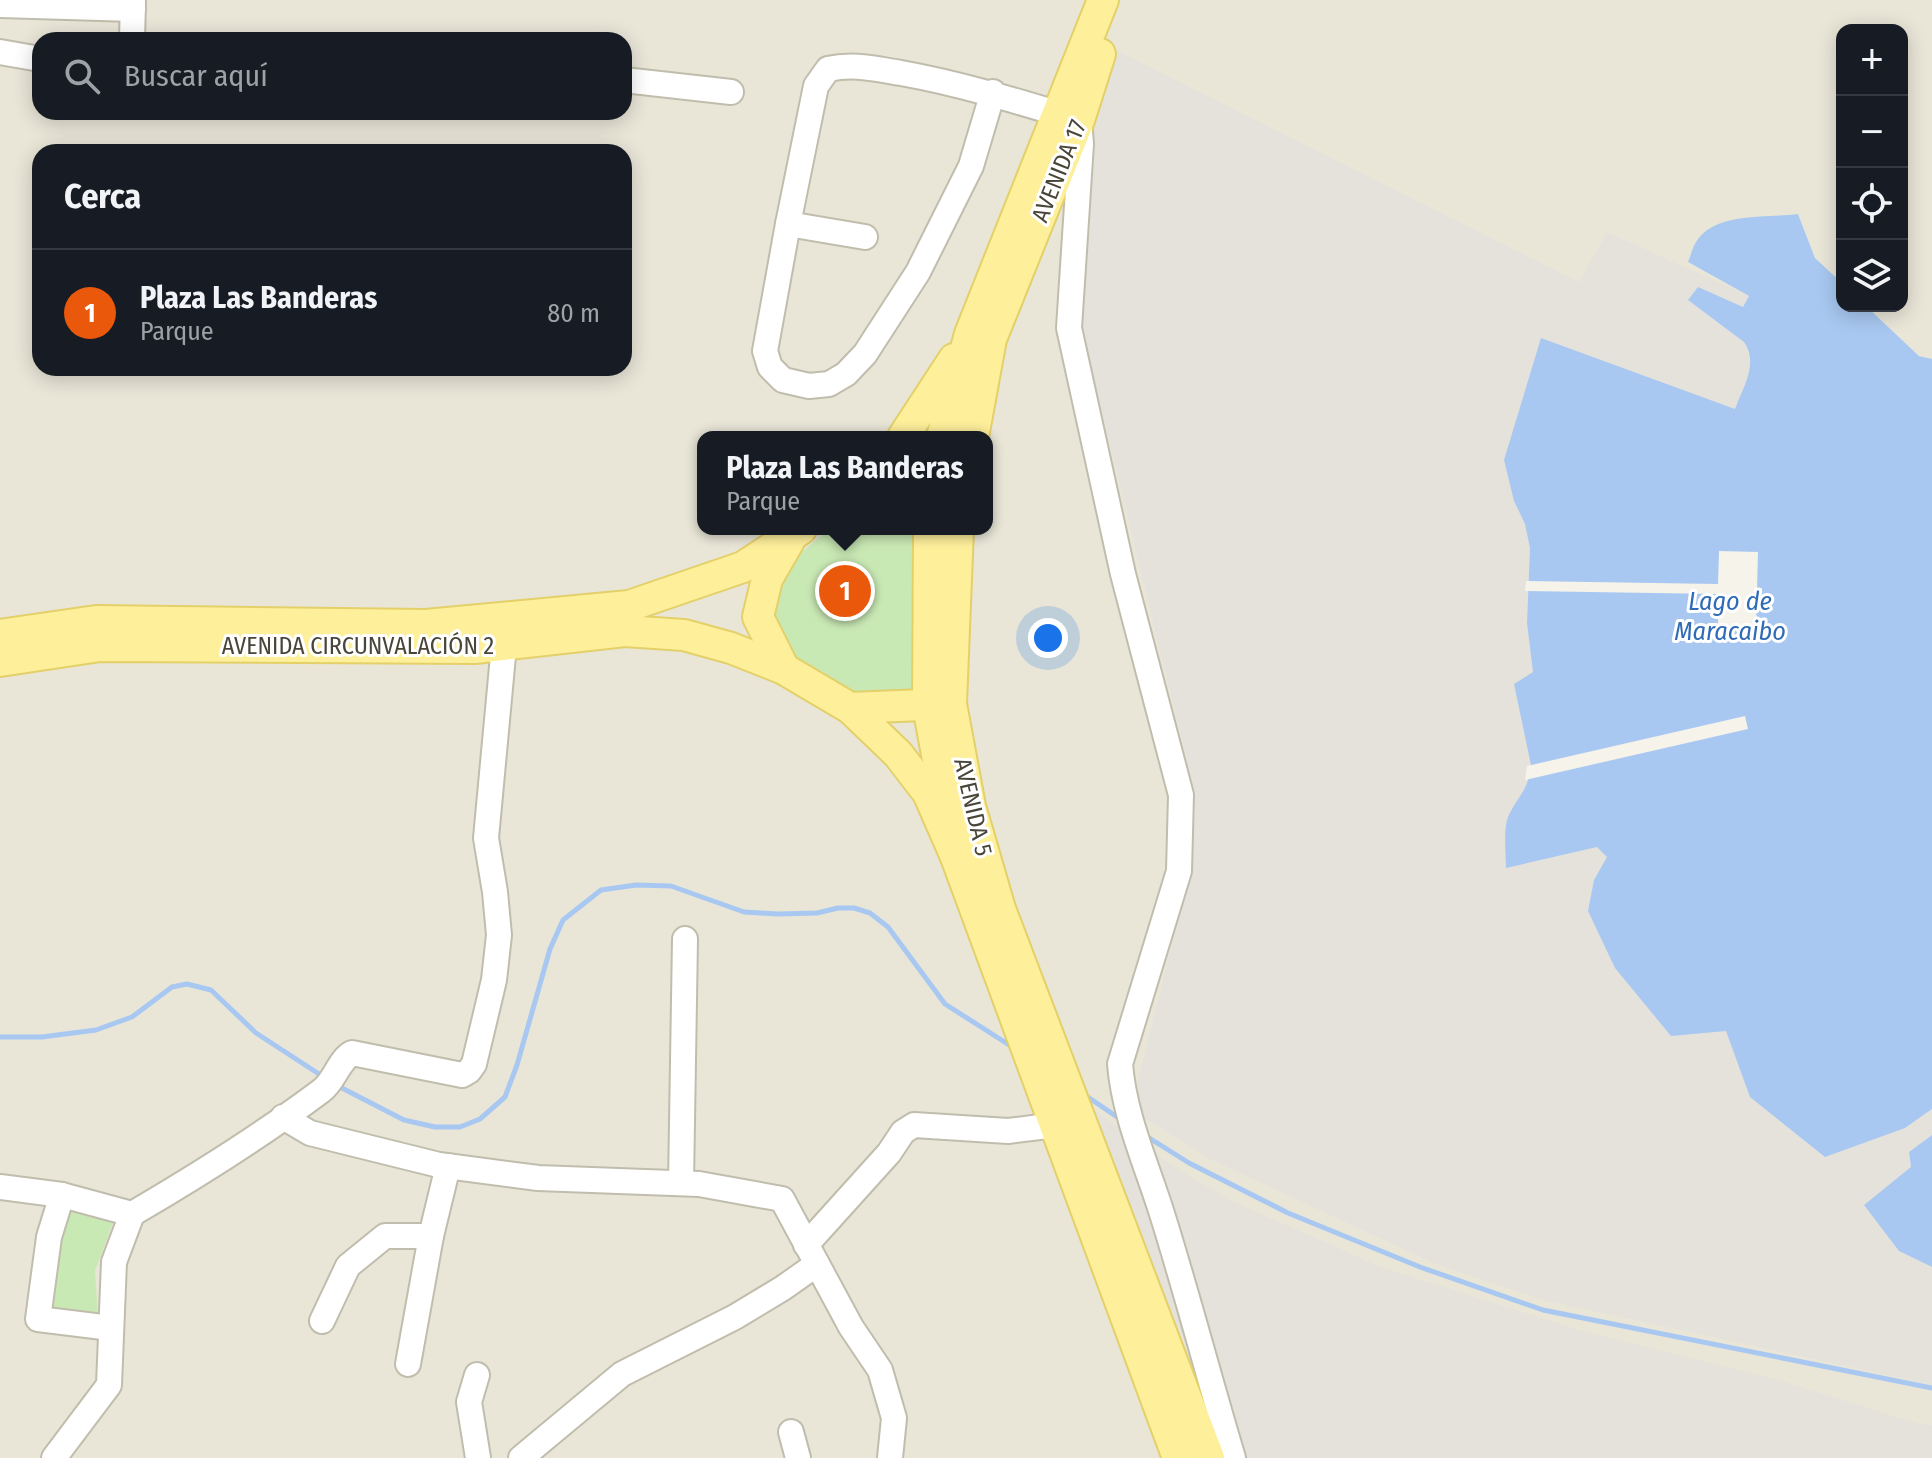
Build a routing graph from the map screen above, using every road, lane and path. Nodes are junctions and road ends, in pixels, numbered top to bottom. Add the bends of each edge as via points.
1 (1103, 0) edge
2 (1121, 0) edge
3 (10, 4) edge
4 (133, 4) edge
5 (132, 32) edge
6 (0, 52) edge
7 (32, 58) edge
8 (632, 81) edge
9 (731, 92) dead end
10 (993, 92) junction
11 (1068, 117) junction
12 (788, 224) junction
13 (865, 237) dead end
14 (980, 337) junction
15 (908, 431) edge
16 (944, 431) edge
17 (973, 431) edge
18 (792, 535) edge
19 (795, 535) edge
20 (929, 535) edge
21 (957, 535) edge
22 (0, 635) edge
23 (504, 645) junction
24 (0, 661) edge
25 (784, 669) junction
26 (940, 705) junction
27 (850, 708) junction
28 (956, 857) junction
29 (685, 939) dead end
30 (1048, 1070) junction
31 (283, 1117) junction
32 (1056, 1125) junction
33 (448, 1166) junction
34 (681, 1183) junction
35 (0, 1187) edge
36 (62, 1195) junction
37 (132, 1214) junction
38 (431, 1236) junction
39 (812, 1254) junction
40 (322, 1321) dead end
41 (111, 1328) junction
42 (408, 1364) dead end
43 (477, 1375) dead end
44 (791, 1432) dead end
45 (54, 1458) edge
46 (478, 1458) edge
47 (521, 1458) edge
48 (798, 1458) edge
49 (890, 1458) edge
50 (1178, 1458) edge
51 (1209, 1458) edge
52 (1233, 1458) edge

1 - 11 main road, AVENIDA 17
2 - 11 main road, AVENIDA 17
3 - 4 street
4 - 5 street
6 - 7 street
8 - 9 street
10 - 11 street
10 - 12 street via 850,64 828,69 816,86
10 - 12 street via 971,166 918,272 865,354 829,384 783,380 770,367 765,351
11 - 14 main road, AVENIDA 17
11 - 52 street via 1081,144 1069,328 1123,574 1181,795 1179,871 1120,1064 1121,1079
12 - 13 street
14 - 15 main road
14 - 16 main road
14 - 17 main road
18 - 22 main road, AVENIDA CIRCUNVALACIÓN 2 via 743,567 629,606 426,625 96,621
19 - 25 main road via 767,579 758,617
20 - 26 main road, AVENIDA 5
21 - 26 main road, AVENIDA 5
23 - 24 main road, AVENIDA CIRCUNVALACIÓN 2 via 100,646
23 - 25 main road, AVENIDA CIRCUNVALACIÓN 2 via 625,631 684,635
23 - 31 street via 486,838 499,935 474,1064 462,1075 352,1053 325,1088
25 - 27 main road, AVENIDA CIRCUNVALACIÓN 2
26 - 27 main road
26 - 28 main road, AVENIDA 5
26 - 30 main road, AVENIDA 5
27 - 28 main road, AVENIDA CIRCUNVALACIÓN 2 via 898,754 928,793
28 - 30 main road, AVENIDA 5
29 - 34 street
30 - 32 main road, AVENIDA 5
30 - 51 main road, AVENIDA 5
31 - 33 street via 310,1133
31 - 37 street
32 - 39 street via 1008,1131 914,1125 903,1132
32 - 50 main road, AVENIDA 5
33 - 34 street via 538,1178
33 - 38 street
34 - 39 street via 782,1199
35 - 36 street
36 - 37 street
36 - 41 street via 49,1237 38,1319
37 - 41 street via 114,1262
38 - 40 street via 385,1236 348,1266
38 - 42 street
39 - 47 street via 783,1288 622,1374
39 - 49 street via 880,1370 894,1418
41 - 45 street via 109,1385
43 - 46 street via 469,1402
44 - 48 street

